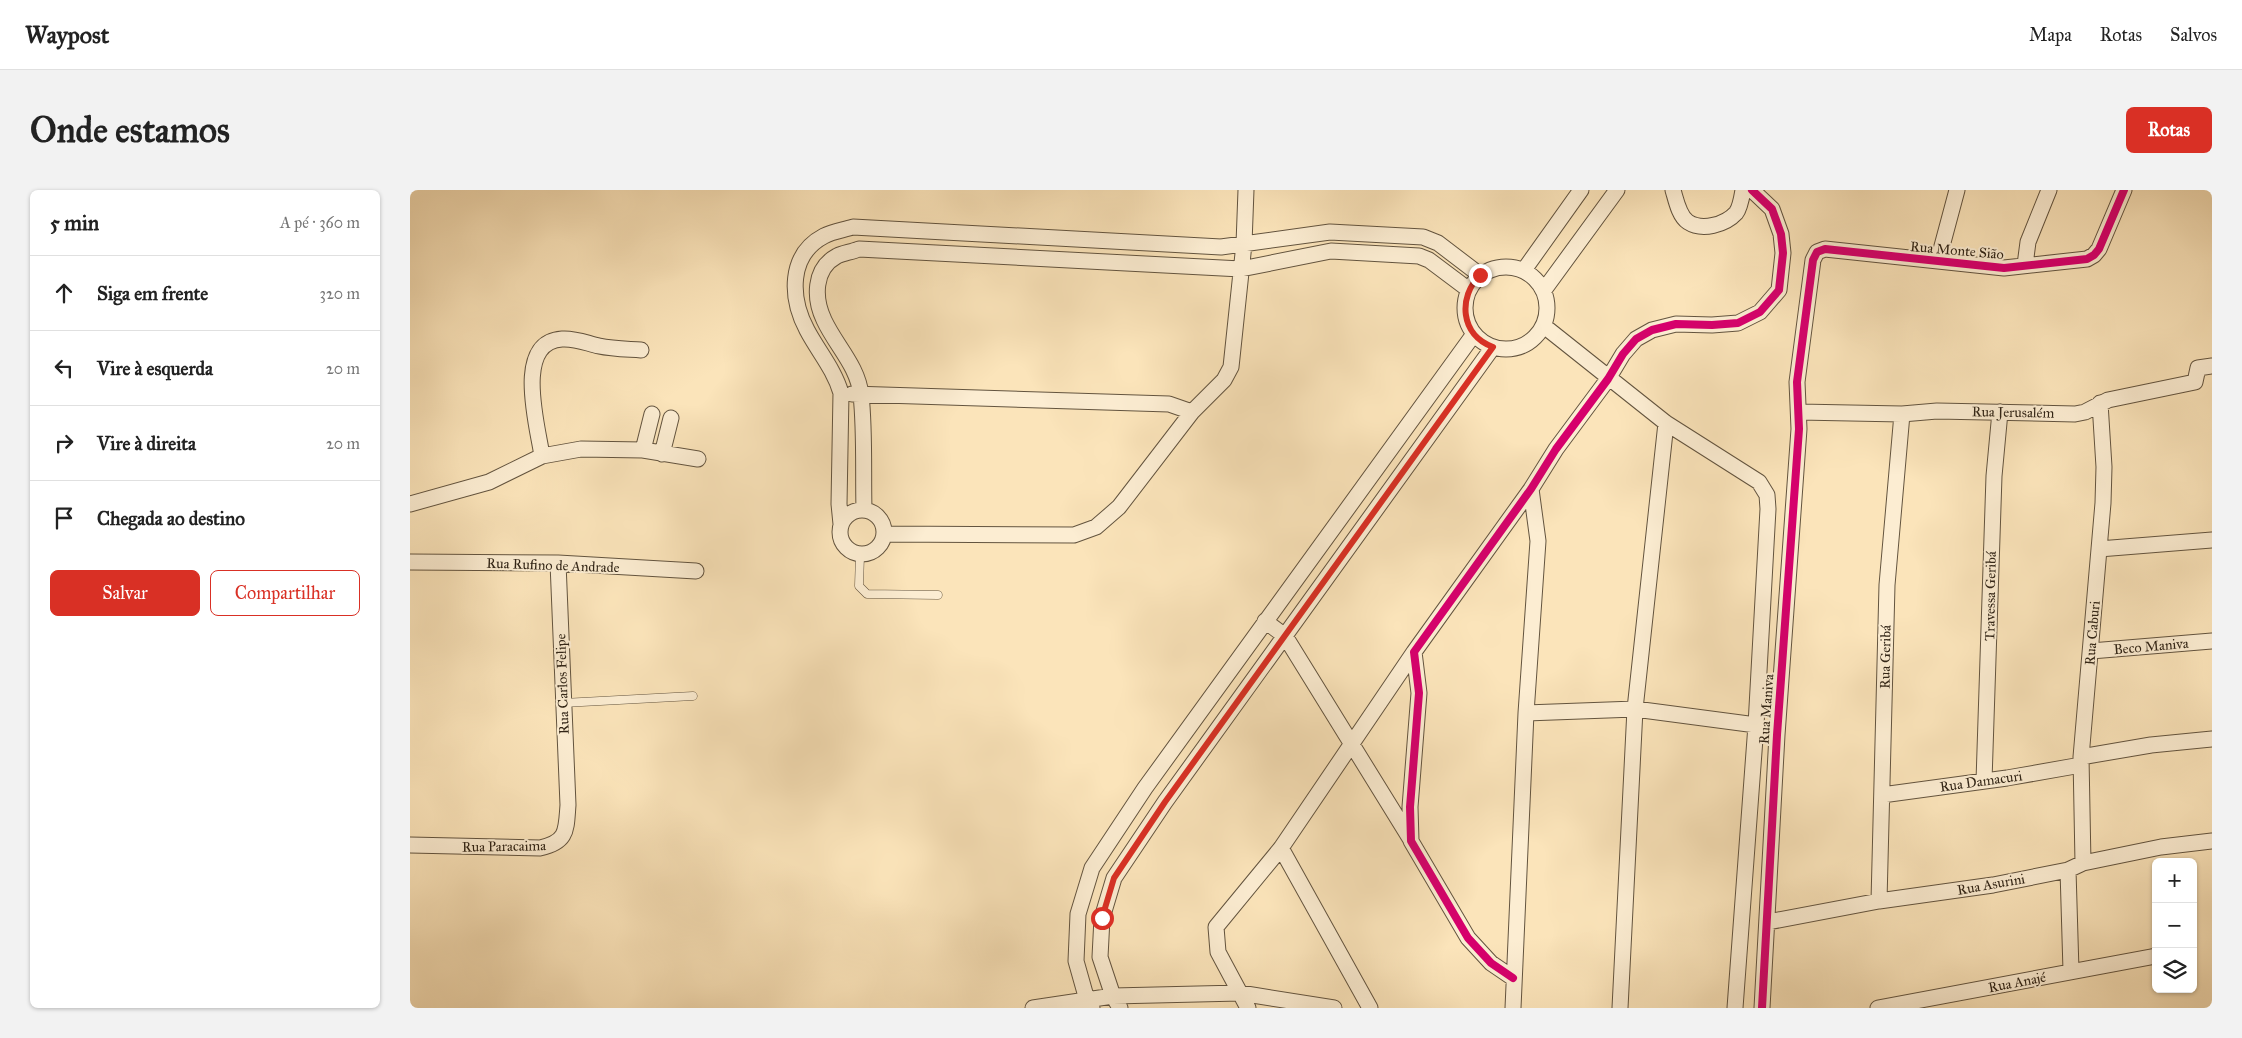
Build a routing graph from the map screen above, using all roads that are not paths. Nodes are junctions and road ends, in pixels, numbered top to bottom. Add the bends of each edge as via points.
1 (1246, 190) edge
2 (1581, 190) edge
3 (1616, 190) edge
4 (1673, 190) edge
5 (1743, 190) edge
6 (1752, 190) edge
7 (2049, 190) edge
8 (2124, 190) edge
9 (1954, 191) edge
10 (1244, 244) junction
11 (1817, 252) joint
12 (1938, 261) junction
13 (2025, 265) junction
14 (1241, 269) junction
15 (1524, 270) junction
16 (1480, 275) junction
17 (1469, 290) junction
18 (1544, 290) junction
19 (1544, 326) junction
20 (1474, 334) junction
21 (1493, 347) junction
22 (641, 350) dead end
23 (2212, 366) edge
24 (1608, 379) junction
25 (841, 393) junction
26 (861, 394) junction
27 (2100, 403) junction
28 (1192, 412) junction
29 (1799, 412) junction
30 (2000, 412) junction
31 (652, 414) dead end
32 (1902, 414) junction
33 (671, 418) dead end
34 (1666, 423) junction
35 (643, 450) junction
36 (662, 454) junction
37 (542, 456) junction
38 (698, 459) dead end
39 (1531, 490) junction
40 (410, 504) edge
41 (864, 510) junction
42 (841, 524) junction
43 (884, 534) junction
44 (2212, 540) edge
45 (2099, 549) junction
46 (860, 555) junction
47 (410, 562) edge
48 (558, 564) junction
49 (696, 571) dead end
50 (938, 595) dead end
51 (1265, 621) junction
52 (1285, 636) junction
53 (2212, 641) edge
54 (2091, 650) junction
55 (1414, 652) junction
56 (693, 696) dead end
57 (563, 703) junction
58 (1635, 709) junction
59 (1526, 713) junction
60 (1756, 725) junction
61 (2212, 739) edge
62 (1352, 744) junction
63 (2081, 761) junction
64 (1984, 781) junction
65 (1144, 788) junction
66 (1882, 795) junction
67 (1165, 802) junction
68 (568, 805) joint
69 (1411, 841) junction
70 (2212, 841) edge
71 (410, 845) edge
72 (1281, 848) junction
73 (2083, 863) junction
74 (2068, 870) junction
75 (1879, 901) junction
76 (1768, 922) junction
77 (2152, 957) edge
78 (2071, 971) junction
79 (1513, 978) junction
80 (1240, 993) junction
81 (1116, 1002) edge
82 (1090, 1004) edge
83 (1033, 1008) edge
84 (1248, 1008) edge
85 (1334, 1008) edge
86 (1370, 1008) edge
87 (1513, 1008) edge
88 (1620, 1008) edge
89 (1734, 1008) edge
90 (1762, 1008) edge
91 (1878, 1008) edge

1 - 10 street
2 - 15 street
3 - 18 street
4 - 5 street via 1687,222 1704,228 1736,212
6 - 24 street via 1772,209 1782,234 1779,290 1760,312 1738,323 1676,324 1652,330 1636,339
7 - 13 street via 2028,242
8 - 13 street, Rua Monte Sião via 2094,255
9 - 12 street
10 - 14 street
10 - 16 street via 1330,232 1422,237 1438,242
10 - 25 street via 1221,247 853,227 824,236 803,254 794,278 796,301 806,328 838,381
11 - 12 street, Rua Monte Sião via 1825,249
11 - 29 street, Rua Maniva via 1813,260 1797,382
12 - 13 street, Rua Monte Sião via 2004,268
14 - 17 street via 1331,251 1419,256
14 - 26 street via 859,249 836,256 822,269 817,284 818,300 824,320 856,373
14 - 28 street via 1231,367 1224,380
15 - 16 street via 1497,267
15 - 18 street
16 - 17 street
17 - 20 street via 1466,317
18 - 19 street via 1548,308
19 - 21 street via 1524,345 1506,349
19 - 24 street
20 - 21 street
20 - 51 street
21 - 52 street
22 - 37 street via 600,346 572,339 559,339 541,348 533,365 531,387
23 - 27 street, Rua Jerusalém via 2198,368 2195,382
24 - 34 street
24 - 39 street via 1556,449
25 - 26 street
25 - 42 street
26 - 28 street via 1169,404
26 - 41 street
27 - 30 street, Rua Jerusalém via 2075,414
27 - 45 street, Rua Caburi via 2104,467
28 - 43 street via 1119,507 1096,527 1074,534
29 - 32 street, Rua Jerusalém
29 - 76 street, Rua Maniva
30 - 32 street, Rua Jerusalém
30 - 64 street, Travessa Geribá via 1993,506
31 - 35 street
32 - 66 street, Rua Geribá via 1887,586
33 - 36 street
34 - 58 street
34 - 60 street via 1759,482 1767,495
35 - 36 street
35 - 37 street via 582,449
36 - 38 street
37 - 40 street via 488,482
39 - 55 street
39 - 59 street via 1538,541
41 - 42 street via 850,513
41 - 43 street via 881,520
42 - 46 street via 839,531 843,544 847,550
43 - 46 street via 879,547
44 - 45 street
45 - 54 street, Rua Caburi
46 - 50 lane via 859,586 867,594
47 - 48 street, Rua Rufino de Andrade
48 - 49 street, Rua Rufino de Andrade
48 - 57 street, Rua Carlos Felipe
51 - 52 street
51 - 65 street
52 - 62 street
52 - 67 street
53 - 54 street, Beco Maniva
54 - 63 street, Rua Caburi
55 - 62 street
55 - 69 street via 1419,693 1410,807
56 - 57 lane
57 - 68 street, Rua Carlos Felipe
58 - 59 street
58 - 60 street
58 - 88 street
59 - 79 street
60 - 89 street
61 - 63 street, Rua Damacuri via 2151,746
62 - 69 street
62 - 72 street
63 - 64 street, Rua Damacuri
63 - 73 street, Rua Caburi
64 - 66 street, Rua Damacuri
65 - 67 street
65 - 82 street via 1092,868 1078,914 1076,961
66 - 75 street, Rua Geribá
67 - 81 street via 1114,878 1102,918 1100,957
68 - 71 street, Rua Paracaima via 566,828 554,845 540,848
69 - 79 street via 1468,938 1491,964
70 - 73 street, Rua Asurini via 2161,846
72 - 80 street via 1216,927 1218,952
72 - 86 street
73 - 74 street, Rua Asurini
74 - 75 street, Rua Asurini via 1993,885
74 - 78 street
75 - 76 street, Rua Asurini
76 - 90 street, Rua Maniva
77 - 78 street, Rua Anajé
78 - 91 street, Rua Anajé
79 - 87 street
80 - 81 street
80 - 84 street
80 - 85 street
81 - 82 street
82 - 83 street

